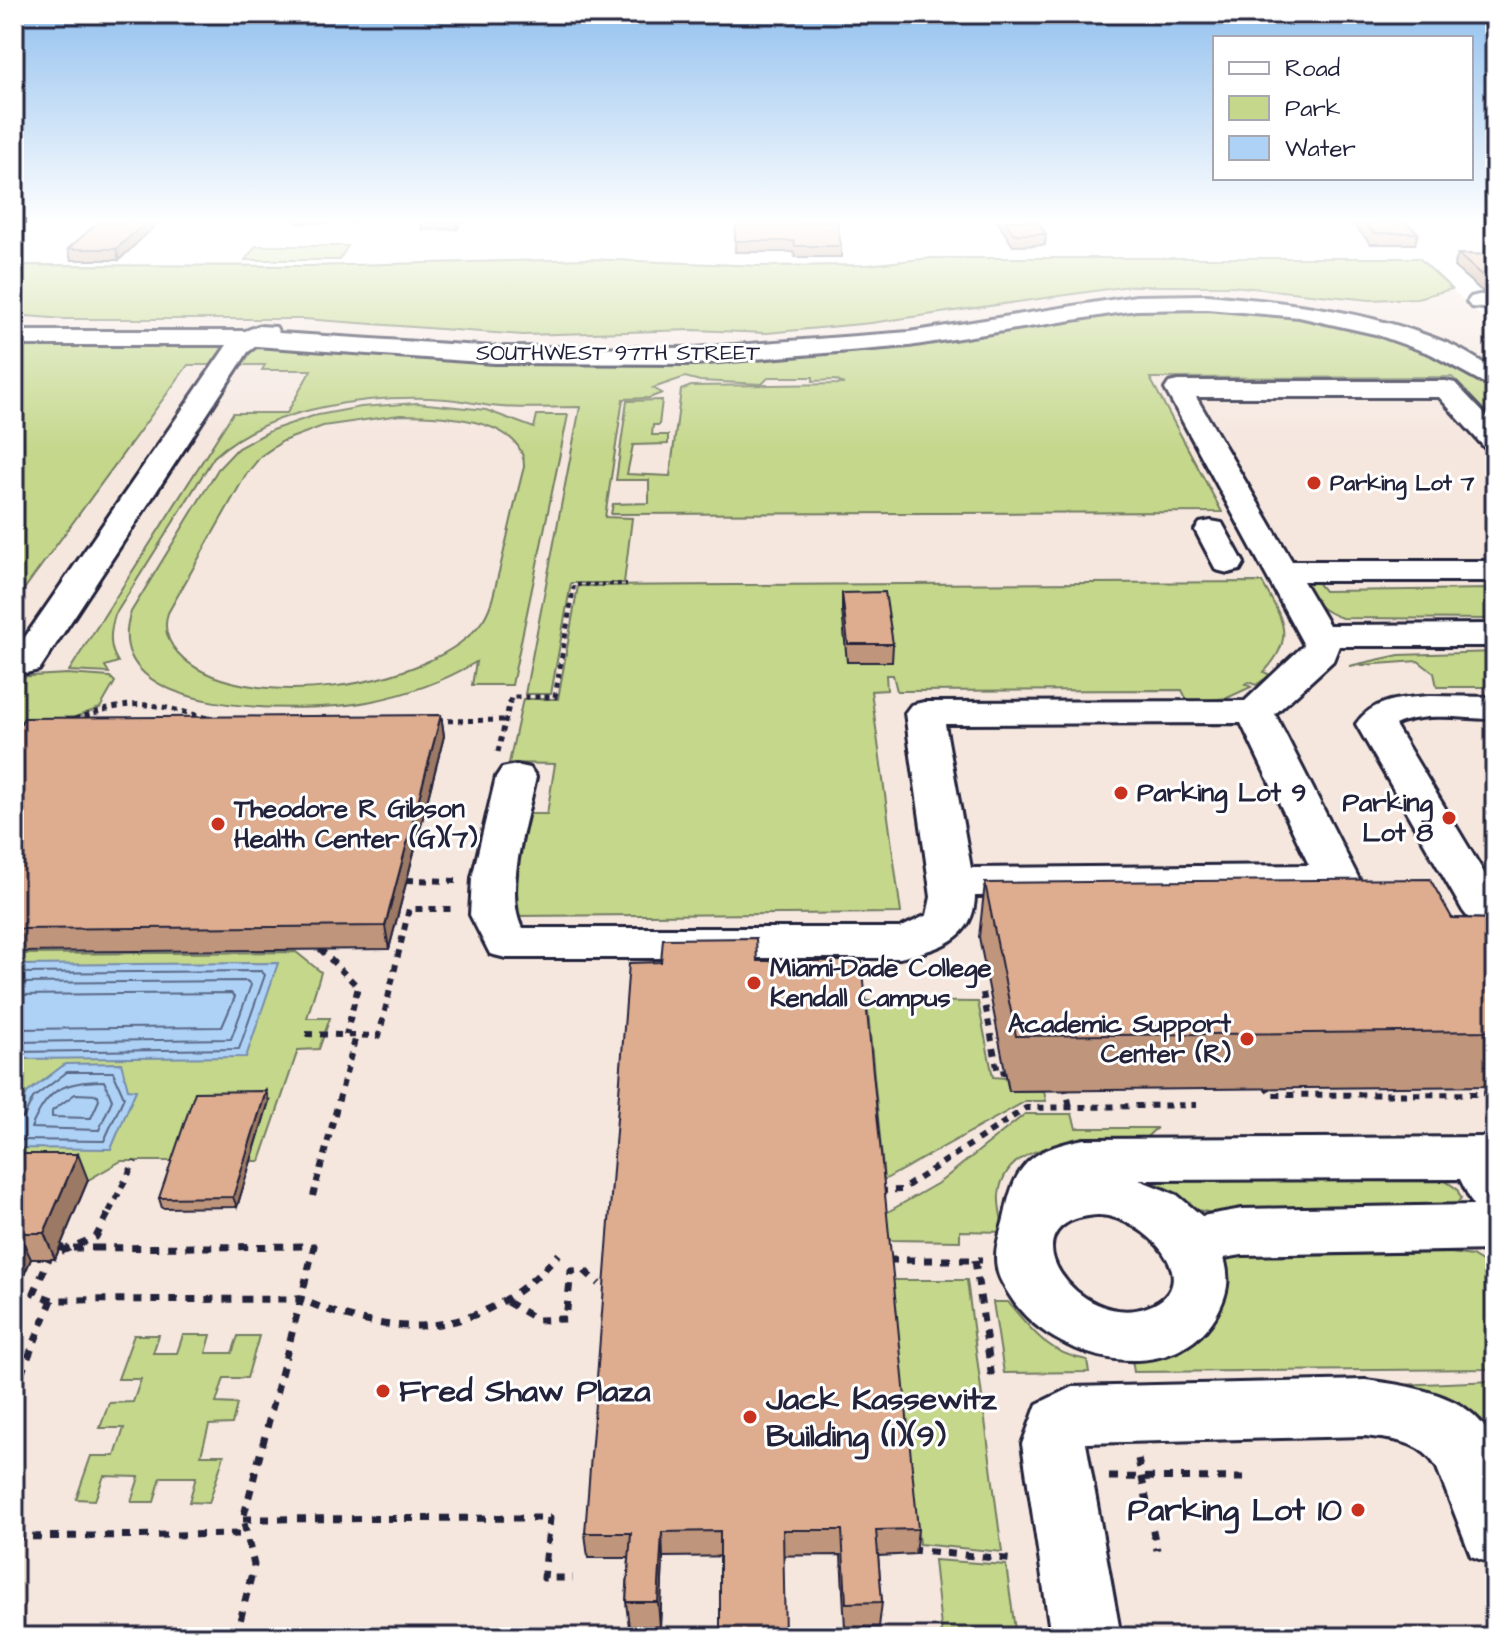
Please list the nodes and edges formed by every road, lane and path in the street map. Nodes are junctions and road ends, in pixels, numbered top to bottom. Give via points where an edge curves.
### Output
1 (1076, 298) edge
2 (1296, 298) edge
3 (1368, 317) junction
4 (14, 325) edge
5 (911, 325) junction
6 (377, 334) junction
7 (14, 338) edge
8 (249, 338) junction
9 (841, 346) junction
10 (1495, 356) edge
11 (1495, 381) edge
12 (1495, 442) edge
13 (1211, 530) dead end
14 (1228, 563) dead end
15 (1280, 571) junction
16 (1495, 571) edge
17 (627, 584) dead end
18 (1495, 635) edge
19 (1318, 636) junction
20 (26, 662) dead end
21 (1495, 708) edge
22 (1255, 712) junction
23 (212, 718) edge
24 (72, 720) edge
25 (505, 720) junction
26 (431, 722) edge
27 (516, 777) joint
28 (407, 880) dead end
29 (952, 882) junction
30 (494, 896) junction
31 (1495, 922) edge
32 (320, 949) edge
33 (983, 993) dead end
34 (306, 1034) dead end
35 (346, 1035) junction
36 (356, 1036) junction
37 (1005, 1072) dead end
38 (1262, 1081) dead end
39 (1064, 1083) dead end
40 (1495, 1094) edge
41 (1197, 1105) dead end
42 (1070, 1107) junction
43 (1087, 1107) junction
44 (1090, 1121) dead end
45 (135, 1161) dead end
46 (1489, 1171) edge
47 (880, 1191) edge
48 (313, 1196) dead end
49 (1495, 1227) edge
50 (1189, 1241) junction
51 (1010, 1242) junction
52 (42, 1248) edge
53 (559, 1254) dead end
54 (887, 1260) edge
55 (975, 1260) junction
56 (599, 1284) dead end
57 (301, 1299) junction
58 (52, 1300) junction
59 (507, 1302) junction
60 (992, 1379) dead end
61 (14, 1391) edge
62 (1136, 1449) dead end
63 (1104, 1477) dead end
64 (1142, 1478) junction
65 (1248, 1478) dead end
66 (243, 1519) junction
67 (1495, 1533) edge
68 (247, 1534) junction
69 (906, 1534) edge
70 (14, 1537) edge
71 (894, 1550) edge
72 (910, 1550) edge
73 (1157, 1550) dead end
74 (1017, 1560) dead end
75 (573, 1578) dead end
76 (236, 1637) edge
77 (1086, 1637) edge

1 - 5 street, SOUTHWEST 97TH STREET
2 - 3 street, SOUTHWEST 97TH STREET
3 - 9 street, SOUTHWEST 97TH STREET via 1261,305 1154,302
3 - 10 street via 1458,339
3 - 11 street
4 - 6 street, SOUTHWEST 97TH STREET via 258,325
5 - 6 street, SOUTHWEST 97TH STREET via 753,340 614,344
5 - 9 street via 907,333
6 - 8 street via 270,331
7 - 8 street, SOUTHWEST 97TH STREET
8 - 9 street, SOUTHWEST 97TH STREET via 556,357 708,356
8 - 20 street
12 - 15 street via 1446,389 1178,389
13 - 14 street
15 - 16 street
15 - 19 street
17 - 25 path via 574,585 555,697 511,697
18 - 19 street
19 - 22 street via 1320,653
21 - 31 street via 1406,709 1382,714 1375,724
22 - 29 street via 924,713
22 - 29 street via 1337,879
23 - 24 path via 147,702 119,704
25 - 26 path
25 - 27 path via 493,774
27 - 30 street
28 - 30 path
29 - 30 street via 953,915 944,927 900,943 506,943
30 - 36 path via 409,909 379,1036
32 - 35 path via 358,987
33 - 37 path via 998,1073
34 - 35 path
35 - 36 path
36 - 48 path
38 - 40 path via 1271,1095
39 - 42 path
41 - 43 path
42 - 43 path
42 - 47 path via 1026,1108 901,1190
43 - 44 path
45 - 58 path via 96,1237 50,1256 34,1293
46 - 51 street via 1084,1160 1055,1167 1040,1181
49 - 50 street via 1242,1232
50 - 51 street via 1154,1209 1108,1194 1062,1200
50 - 51 street via 1200,1275 1192,1306 1176,1323 1125,1336 1095,1332 1045,1302 1030,1280 1023,1246
51 - 55 path
52 - 57 path, bridge via 314,1246
53 - 59 path
54 - 55 path
55 - 60 path
56 - 59 path via 584,1270 571,1271 566,1319 538,1320
57 - 58 path
57 - 59 path via 347,1319 401,1327 462,1319
57 - 66 path
58 - 61 path
62 - 64 path
63 - 64 path
64 - 65 path
64 - 73 path
66 - 68 path
66 - 75 path via 550,1518 544,1578
67 - 77 street via 1454,1438 1414,1414 1365,1408 1072,1415 1059,1424 1054,1444
68 - 70 path
68 - 76 path via 254,1565
69 - 71 path via 907,1550
72 - 74 path

